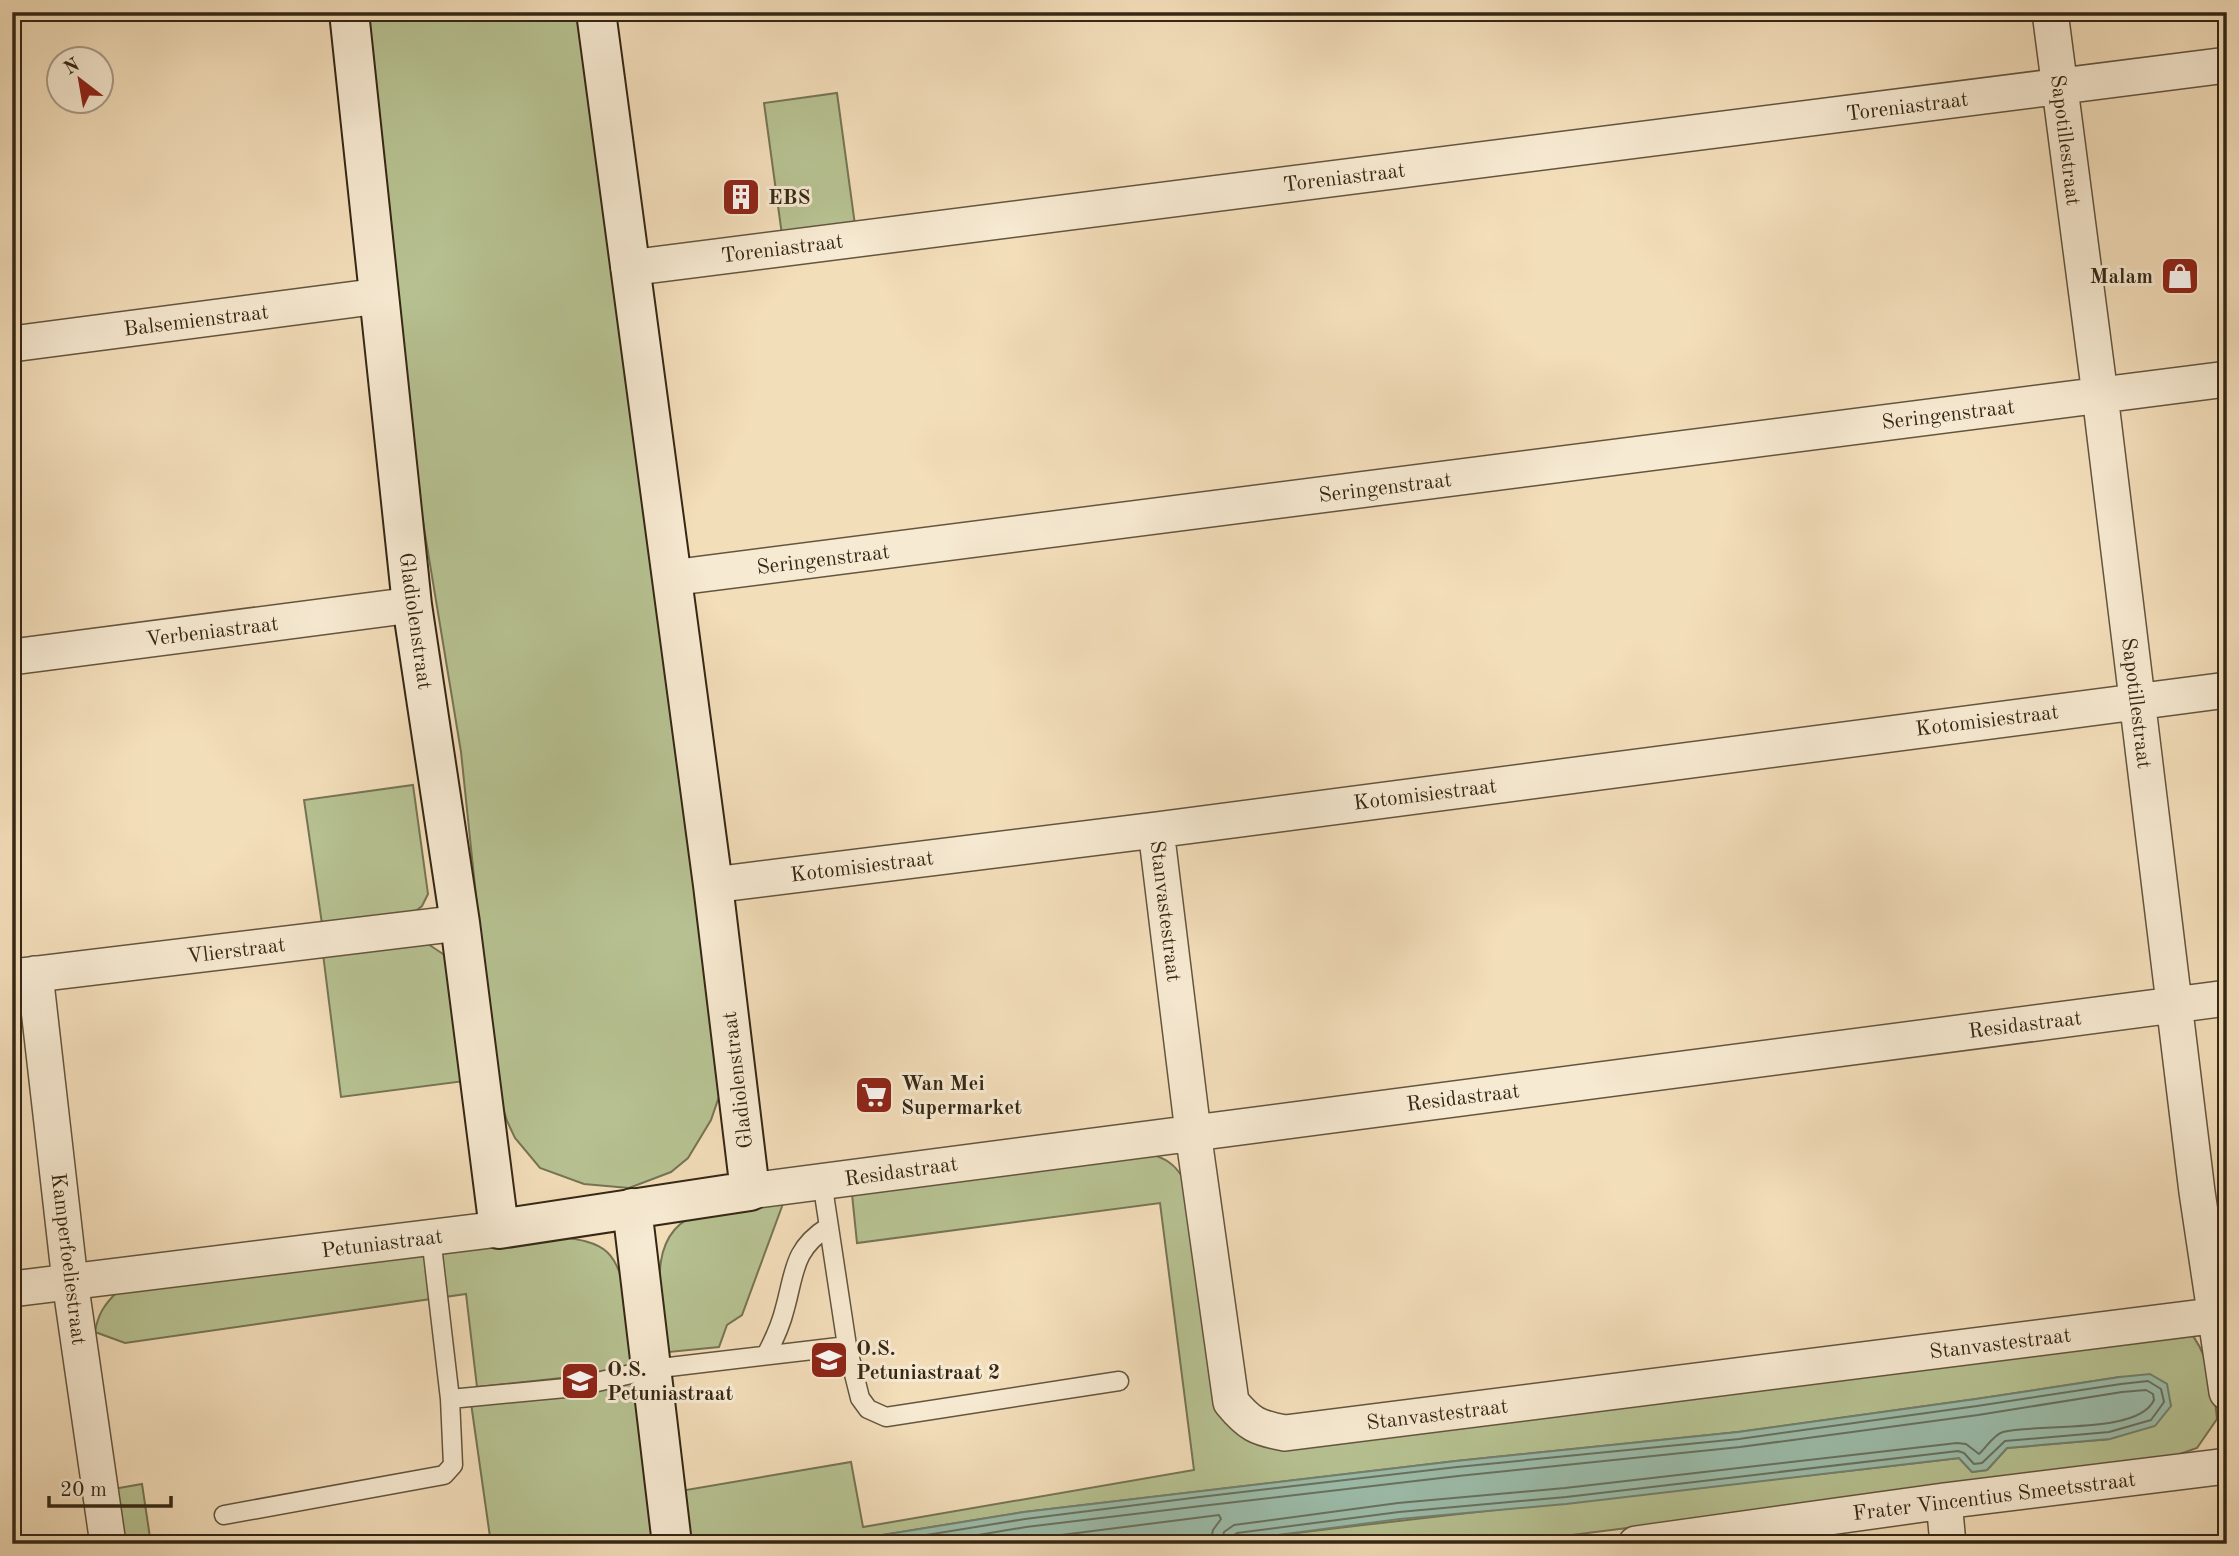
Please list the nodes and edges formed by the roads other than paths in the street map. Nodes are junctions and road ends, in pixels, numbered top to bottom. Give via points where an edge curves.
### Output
1 (349, 12) edge
2 (596, 12) edge
3 (2050, 12) edge
4 (2227, 65) edge
5 (2059, 86) junction
6 (629, 268) junction
7 (379, 296) junction
8 (12, 344) edge
9 (2227, 379) edge
10 (2100, 395) junction
11 (671, 578) junction
12 (412, 605) junction
13 (12, 657) edge
14 (2227, 690) edge
15 (2136, 701) junction
16 (1156, 830) junction
17 (713, 885) junction
18 (460, 923) junction
19 (24, 975) edge
20 (2227, 998) edge
21 (2175, 1005) junction
22 (1193, 1132) junction
23 (822, 1181) junction
24 (750, 1191) junction
25 (632, 1208) junction
26 (828, 1227) junction
27 (499, 1228) junction
28 (431, 1237) junction
29 (70, 1281) junction
30 (12, 1289) edge
31 (2221, 1315) edge
32 (847, 1346) junction
33 (766, 1355) junction
34 (652, 1369) junction
35 (1119, 1381) dead end
36 (2227, 1392) edge
37 (450, 1399) junction
38 (2227, 1466) edge
39 (1944, 1502) junction
40 (224, 1515) dead end
41 (108, 1544) edge
42 (673, 1544) edge
43 (1636, 1544) edge
44 (1948, 1544) edge

1 - 7 street, Gladiolenstraat
2 - 6 street, Gladiolenstraat
3 - 5 street, Sapotillestraat
4 - 5 street, Toreniastraat
5 - 6 street, Toreniastraat
5 - 10 street, Sapotillestraat
6 - 11 street, Gladiolenstraat
7 - 8 street, Balsemienstraat
7 - 12 street, Gladiolenstraat
9 - 10 street, Seringenstraat
10 - 11 street, Seringenstraat
10 - 15 street, Sapotillestraat
11 - 17 street, Gladiolenstraat
12 - 13 street, Verbeniastraat
12 - 18 street, Gladiolenstraat
14 - 15 street, Kotomisiestraat
15 - 16 street, Kotomisiestraat
15 - 21 street, Sapotillestraat
16 - 17 street, Kotomisiestraat
16 - 22 street, Stanvastestraat
17 - 24 street, Gladiolenstraat
18 - 19 street, Vlierstraat
18 - 27 street, Gladiolenstraat
19 - 29 street, Kamperfoeliestraat
20 - 21 street, Residastraat
21 - 22 street, Residastraat
21 - 31 street, Sapotillestraat via 2197,1192
22 - 23 street, Residastraat
22 - 31 street, Stanvastestraat via 1231,1402 1259,1429 1285,1433
23 - 24 street, Residastraat
23 - 26 lane
24 - 25 street, Petuniastraat
25 - 27 street, Petuniastraat
25 - 34 street
26 - 32 lane
26 - 33 lane via 804,1246 792,1272 778,1332
27 - 28 street, Petuniastraat
28 - 29 street, Petuniastraat
28 - 37 lane
29 - 30 street, Petuniastraat
29 - 41 street, Kamperfoeliestraat
31 - 36 street, Sapotillestraat
32 - 33 lane
32 - 35 lane via 860,1398 868,1409 886,1417
33 - 34 lane
34 - 37 lane via 576,1387
34 - 42 street
37 - 40 lane via 453,1465 444,1475
38 - 39 street, Frater Vincentius Smeetsstraat
39 - 43 street, Frater Vincentius Smeetsstraat
39 - 44 street

